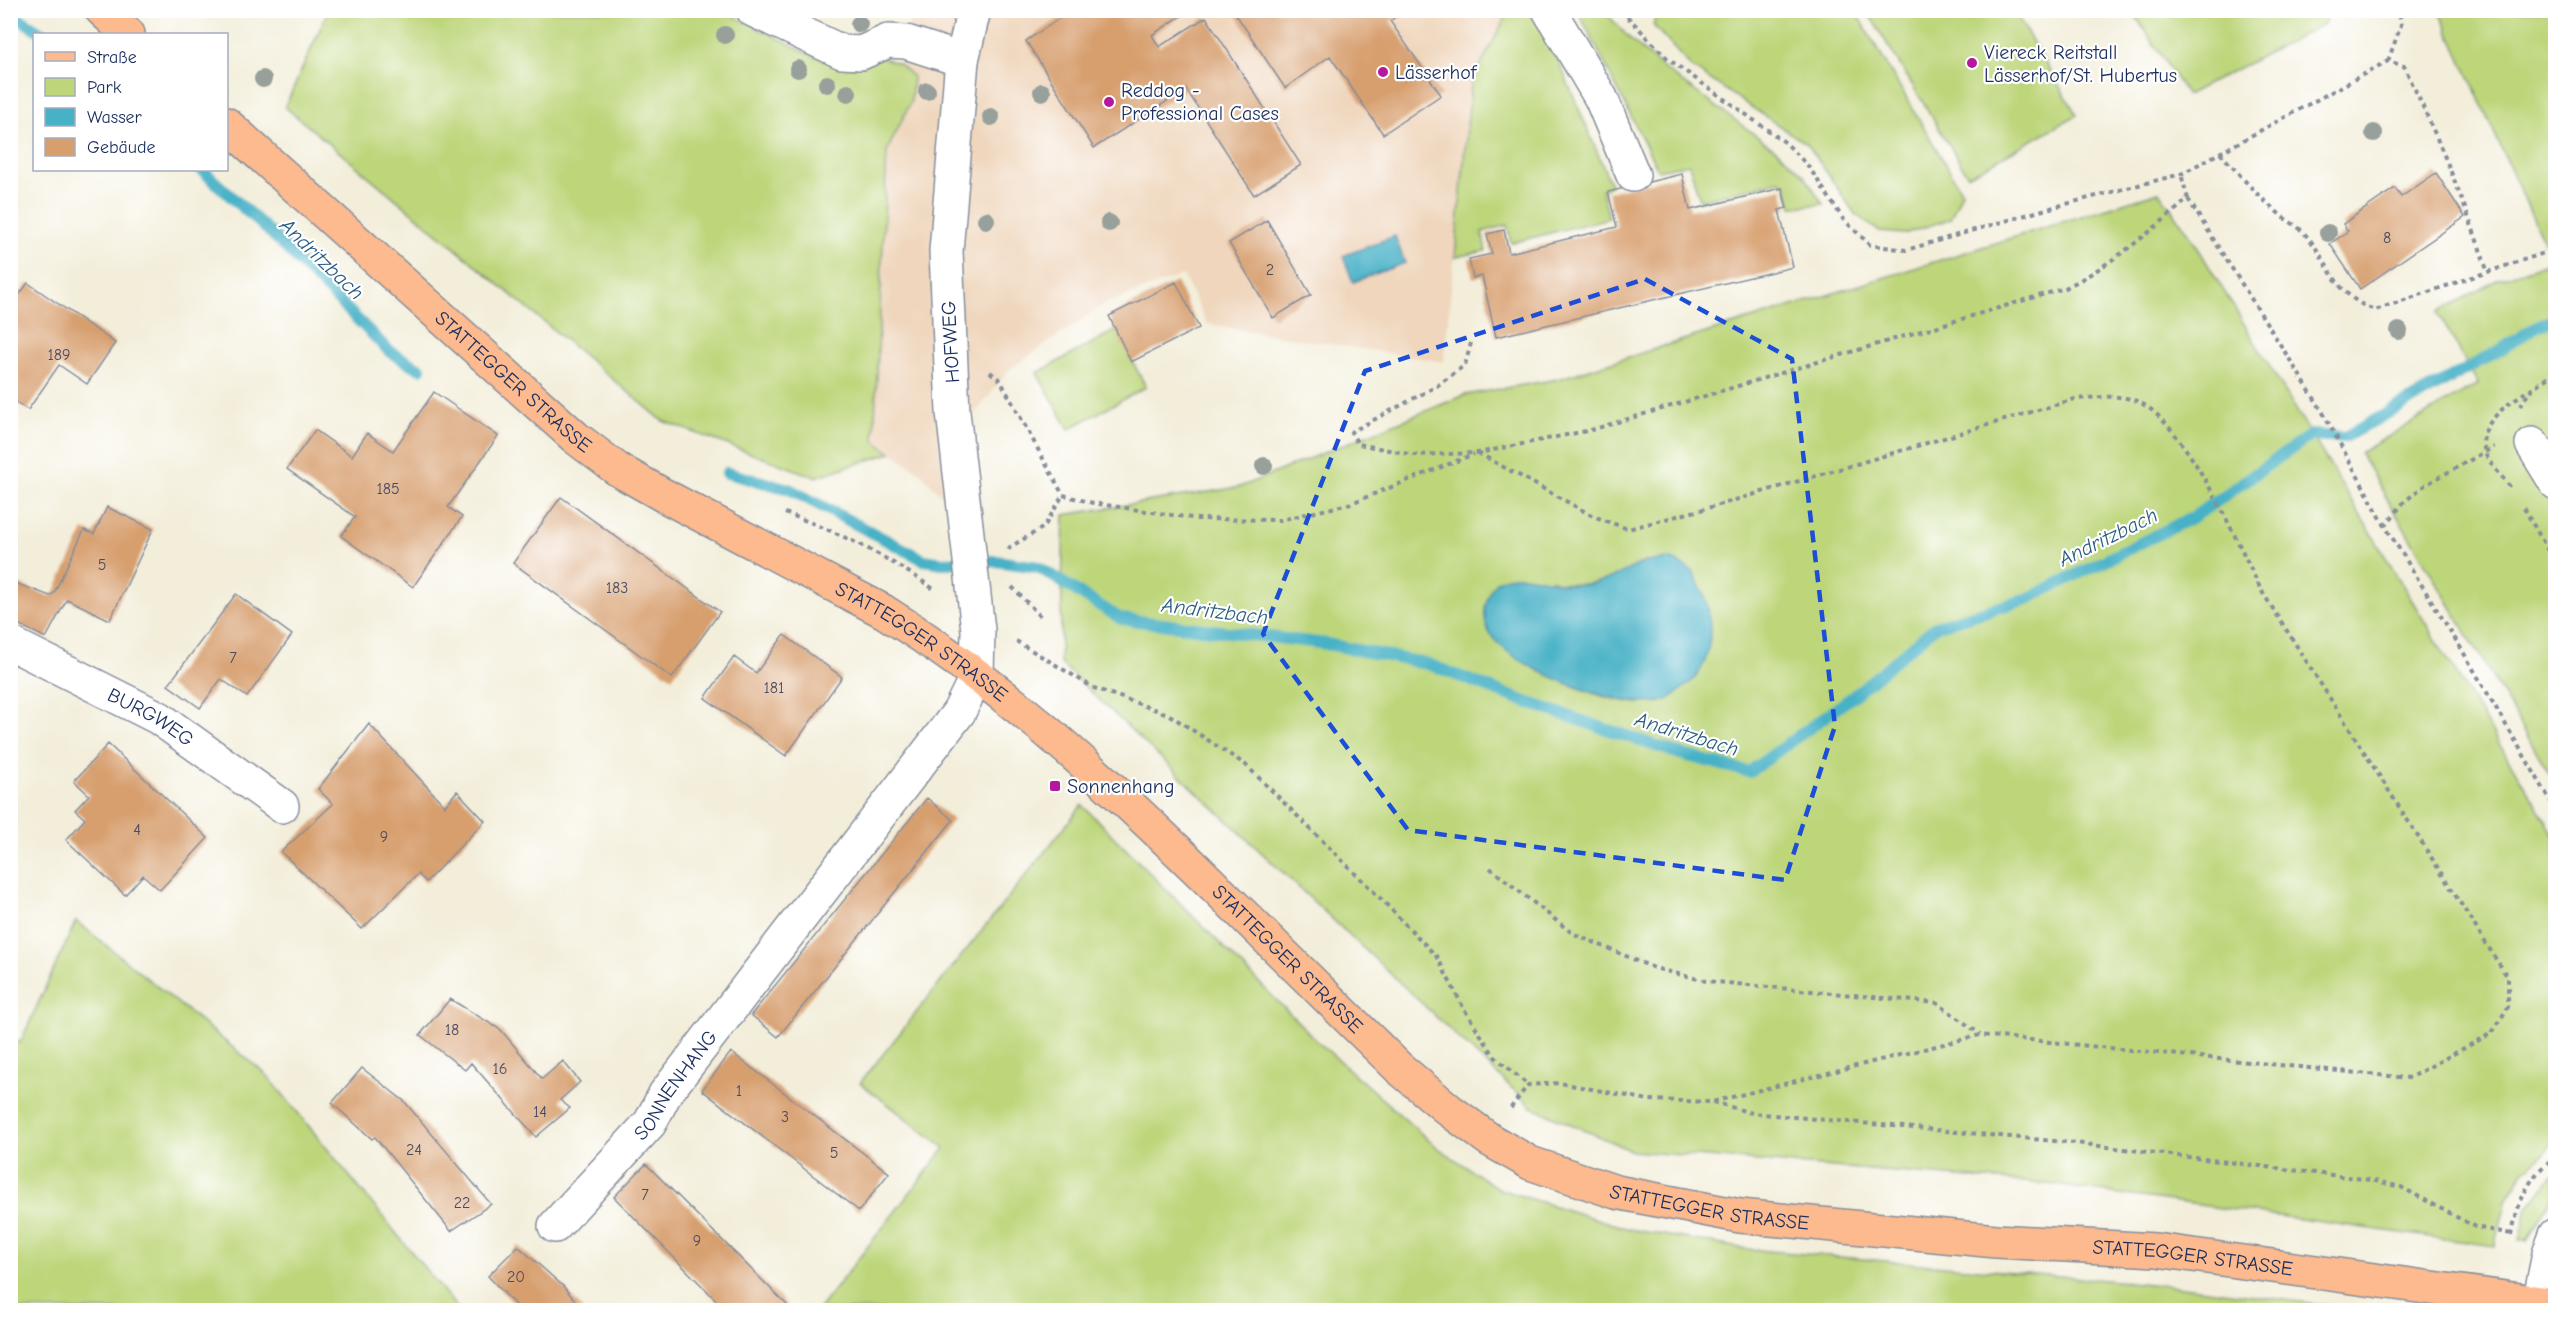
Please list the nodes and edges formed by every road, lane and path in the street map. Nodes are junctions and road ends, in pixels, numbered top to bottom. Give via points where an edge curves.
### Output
1 (102, 10) edge
2 (753, 10) edge
3 (974, 10) edge
4 (1549, 10) edge
5 (1621, 10) edge
6 (2399, 10) edge
7 (127, 33) edge
8 (962, 60) junction
9 (2388, 61) junction
10 (228, 126) edge
11 (2220, 153) junction
12 (2181, 174) junction
13 (1633, 175) dead end
14 (2188, 199) junction
15 (2556, 249) edge
16 (2487, 270) junction
17 (1471, 344) dead end
18 (987, 370) dead end
19 (2518, 442) joint
20 (1478, 453) junction
21 (2556, 483) edge
22 (1063, 495) junction
23 (781, 511) dead end
24 (2385, 526) junction
25 (1008, 555) dead end
26 (1012, 586) dead end
27 (1043, 619) dead end
28 (978, 630) junction
29 (10, 643) edge
30 (977, 675) junction
31 (282, 806) dead end
32 (2556, 810) edge
33 (1490, 868) dead end
34 (1980, 1035) junction
35 (1528, 1085) junction
36 (1712, 1102) junction
37 (1490, 1140) junction
38 (2556, 1157) edge
39 (2531, 1181) dead end
40 (555, 1226) dead end
41 (2512, 1234) dead end
42 (2553, 1246) edge
43 (2548, 1304) edge

1 - 7 main road
2 - 8 street via 842,52 861,53 888,41 906,42
3 - 8 street, HOFWEG
4 - 13 street via 1601,98
5 - 12 path via 1668,59 1786,143 1809,167 1843,219 1870,245 1906,250
6 - 9 path via 2401,26
8 - 28 street, HOFWEG via 946,251 953,412
9 - 11 path
9 - 16 path via 2404,66 2436,134
10 - 30 main road, STATTEGGER STRASSE via 576,438 617,469 883,611
11 - 12 path
11 - 16 path via 2254,191 2301,230 2340,286 2358,304 2374,309
12 - 14 path
14 - 20 path via 2139,242 2065,288 1591,430
14 - 24 path via 2314,399
15 - 16 path
17 - 20 path via 1465,365 1437,386 1351,432 1358,444 1414,455
18 - 22 path via 1000,380
19 - 21 street
19 - 24 path via 2426,485 2404,502
20 - 22 path via 1349,504 1281,520 1198,519
20 - 34 path via 1593,516 1628,529 2075,399 2113,397 2139,402 2180,438 2261,590 2508,978 2508,1007 2492,1033 2409,1078
22 - 25 path via 1044,527 1010,547
23 - 28 path via 852,539 910,572 956,606
24 - 32 path
26 - 27 path
28 - 30 street, HOFWEG
28 - 35 path via 1007,636 1094,688 1168,714 1246,765 1437,957 1495,1057
29 - 31 street, BURGWEG via 159,718
30 - 37 main road, STATTEGGER STRASSE via 1084,761 1400,1068
30 - 40 street, SONNENHANG via 959,712 672,1085 650,1123
33 - 34 path via 1572,933 1654,968 1706,981 1936,1003
34 - 36 path
35 - 36 path via 1560,1083 1649,1100
35 - 37 path
36 - 41 path via 1752,1113 2076,1143 2371,1180 2401,1186 2475,1227
37 - 43 main road, STATTEGGER STRASSE via 1530,1163 1616,1192 1740,1216 1996,1241 2156,1250
38 - 39 path
42 - 43 street

